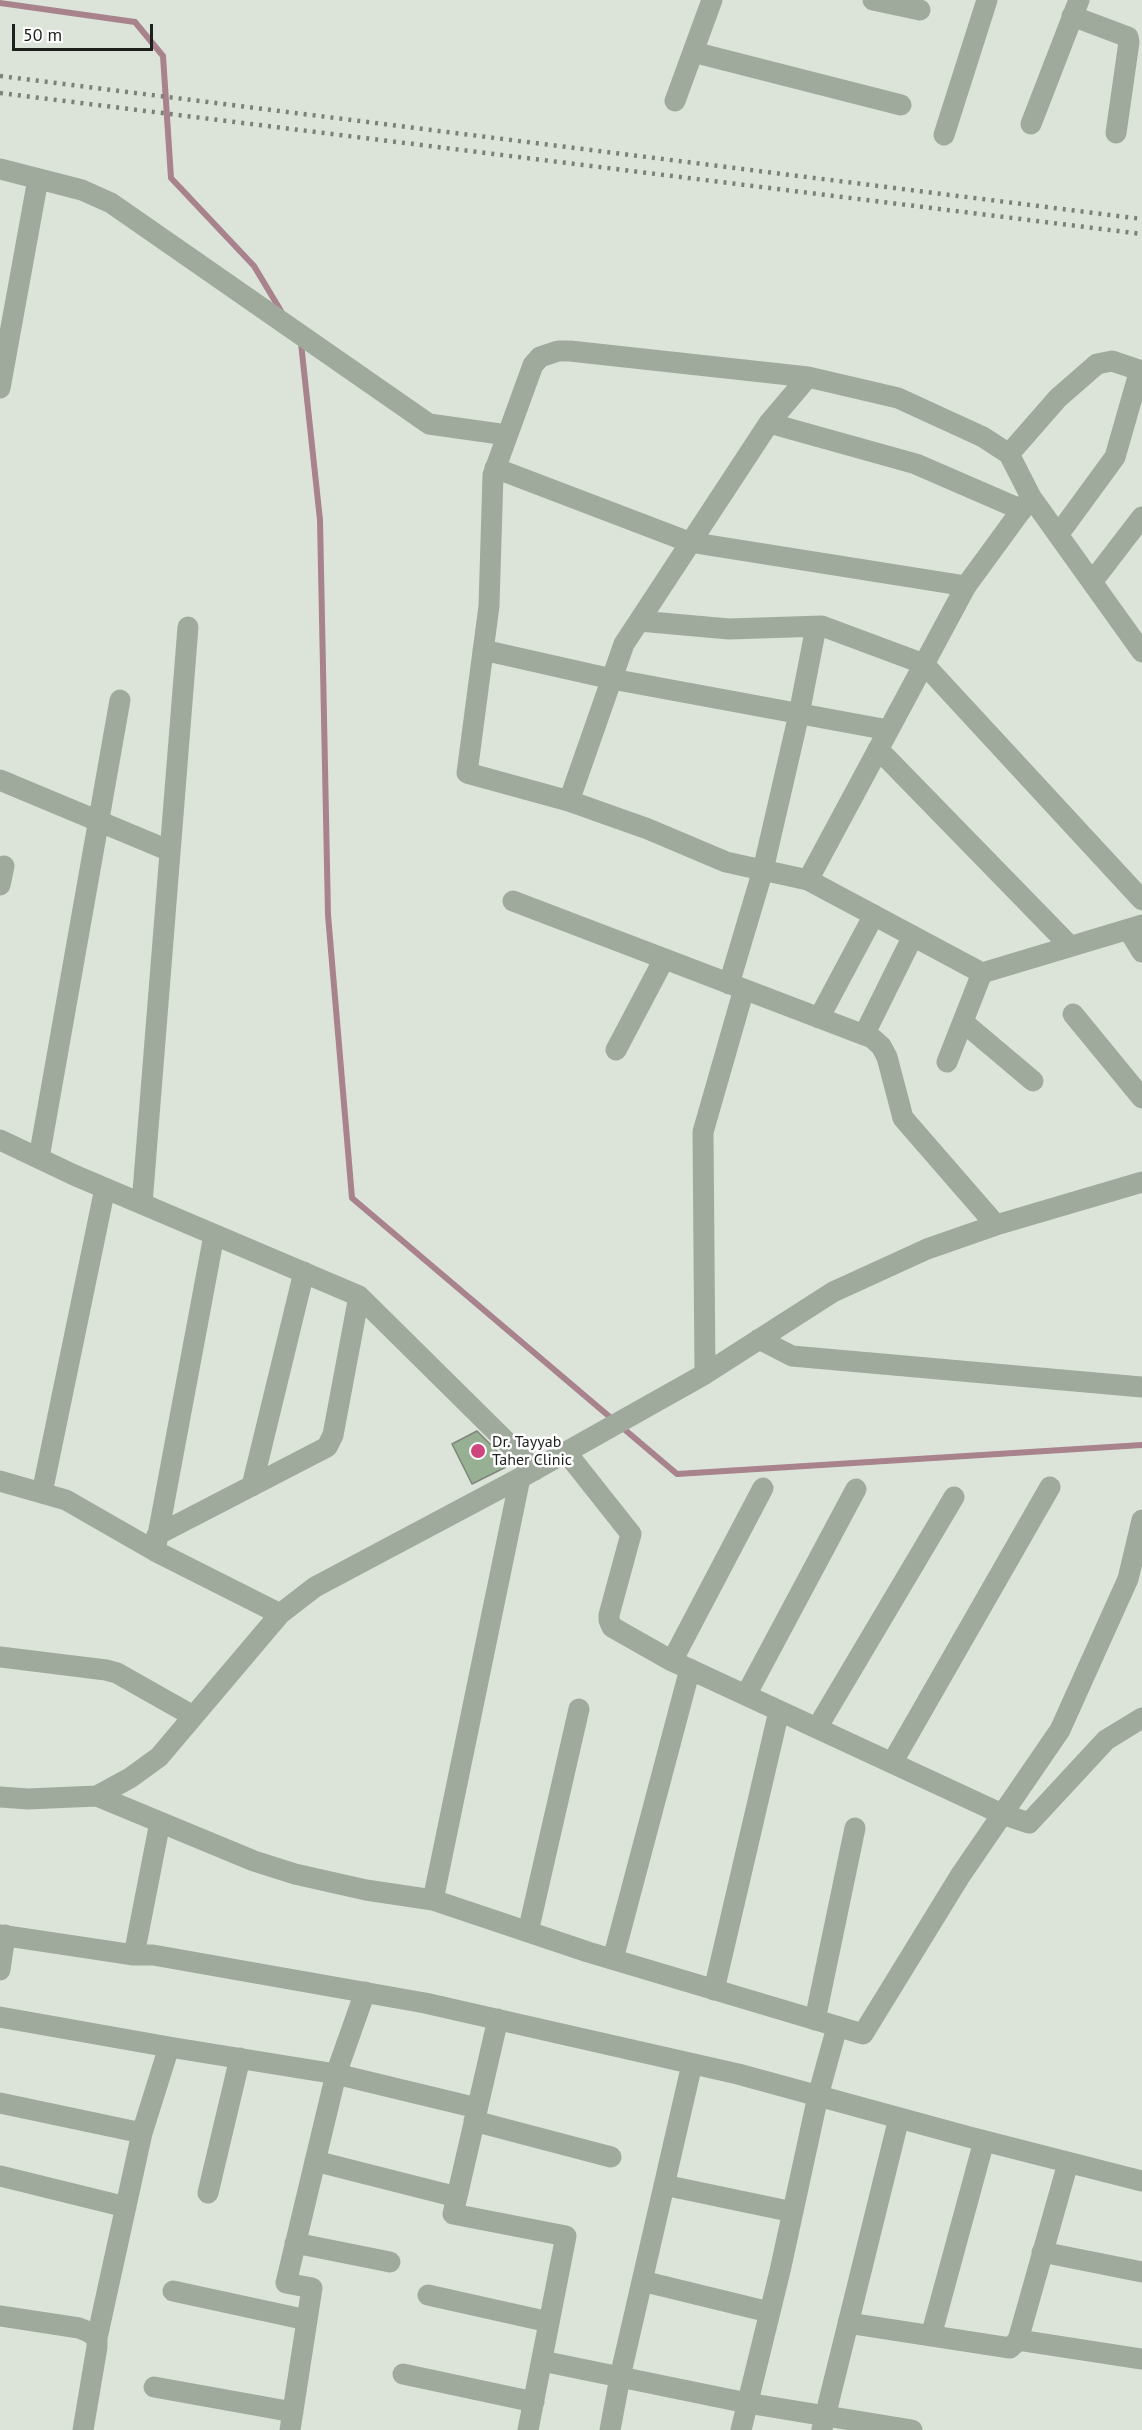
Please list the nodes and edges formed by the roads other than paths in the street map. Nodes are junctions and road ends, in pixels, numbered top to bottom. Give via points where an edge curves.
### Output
1 (712, 0) edge
2 (873, 0) edge
3 (987, 0) edge
4 (1076, 8) edge
5 (920, 10) dead end
6 (693, 52) junction
7 (675, 101) dead end
8 (901, 105) dead end
9 (1030, 124) dead end
10 (1116, 133) dead end
11 (944, 135) dead end
12 (0, 169) edge
13 (38, 178) junction
14 (1141, 371) edge
15 (808, 377) junction
16 (0, 388) edge
17 (769, 423) junction
18 (507, 435) junction
19 (1009, 454) junction
20 (495, 468) junction
21 (1026, 503) junction
22 (1142, 517) edge
23 (1058, 535) junction
24 (689, 542) junction
25 (1092, 582) junction
26 (966, 586) junction
27 (639, 621) junction
28 (188, 627) dead end
29 (816, 627) junction
30 (483, 650) junction
31 (1142, 652) edge
32 (924, 664) junction
33 (612, 679) junction
34 (120, 700) dead end
35 (799, 714) junction
36 (888, 730) junction
37 (878, 749) junction
38 (0, 780) edge
39 (569, 801) junction
40 (98, 821) junction
41 (170, 851) junction
42 (763, 870) junction
43 (808, 880) junction
44 (1142, 900) edge
45 (513, 901) dead end
46 (874, 915) junction
47 (1135, 927) edge
48 (913, 936) junction
49 (1070, 946) junction
50 (1142, 952) edge
51 (664, 959) junction
52 (982, 973) junction
53 (737, 987) junction
54 (1073, 1014) dead end
55 (819, 1018) junction
56 (963, 1022) junction
57 (864, 1035) junction
58 (616, 1050) dead end
59 (947, 1062) dead end
60 (1033, 1081) dead end
61 (1142, 1098) edge
62 (0, 1140) edge
63 (39, 1158) junction
64 (1142, 1182) edge
65 (105, 1188) junction
66 (142, 1204) junction
67 (996, 1225) junction
68 (214, 1234) junction
69 (304, 1272) junction
70 (359, 1296) junction
71 (759, 1339) junction
72 (705, 1374) junction
73 (1142, 1388) edge
74 (566, 1452) junction
75 (528, 1474) junction
76 (0, 1481) edge
77 (252, 1486) junction
78 (1050, 1487) dead end
79 (763, 1488) dead end
80 (856, 1489) dead end
81 (42, 1493) junction
82 (954, 1497) dead end
83 (1142, 1520) edge
84 (156, 1543) junction
85 (280, 1614) junction
86 (0, 1657) edge
87 (681, 1665) junction
88 (746, 1695) junction
89 (579, 1709) dead end
90 (779, 1711) junction
91 (193, 1716) junction
92 (1142, 1718) edge
93 (817, 1728) junction
94 (892, 1763) junction
95 (97, 1796) junction
96 (0, 1797) edge
97 (1002, 1814) junction
98 (160, 1822) junction
99 (855, 1828) dead end
100 (433, 1900) junction
101 (528, 1932) junction
102 (2, 1935) edge
103 (134, 1955) junction
104 (613, 1959) junction
105 (0, 1971) edge
106 (714, 1990) junction
107 (364, 1992) junction
108 (0, 2017) edge
109 (498, 2019) junction
110 (815, 2020) junction
111 (837, 2027) junction
112 (169, 2047) junction
113 (240, 2058) junction
114 (692, 2064) junction
115 (336, 2074) junction
116 (818, 2096) junction
117 (0, 2103) edge
118 (476, 2115) junction
119 (899, 2118) junction
120 (142, 2133) junction
121 (984, 2141) junction
122 (611, 2157) dead end
123 (315, 2161) junction
124 (1068, 2163) junction
125 (0, 2176) edge
126 (1142, 2181) edge
127 (664, 2185) junction
128 (208, 2193) dead end
129 (457, 2197) junction
130 (126, 2207) junction
131 (793, 2212) junction
132 (295, 2243) junction
133 (1042, 2252) junction
134 (390, 2262) dead end
135 (1142, 2272) edge
136 (642, 2281) junction
137 (173, 2291) dead end
138 (428, 2295) dead end
139 (770, 2312) junction
140 (0, 2316) edge
141 (307, 2320) junction
142 (549, 2322) junction
143 (848, 2323) junction
144 (931, 2336) junction
145 (97, 2338) junction
146 (1018, 2340) junction
147 (1142, 2359) edge
148 (542, 2361) junction
149 (403, 2374) dead end
150 (620, 2377) junction
151 (154, 2387) dead end
152 (534, 2402) junction
153 (747, 2403) junction
154 (292, 2421) edge
155 (824, 2423) edge
156 (83, 2430) edge
157 (528, 2430) edge
158 (610, 2430) edge
159 (741, 2430) edge
160 (912, 2430) edge

1 - 6 street
2 - 5 street
3 - 11 street
4 - 9 street
4 - 10 street via 1128,37
6 - 7 street
6 - 8 street
12 - 13 street
13 - 16 street
13 - 18 street via 111,202 429,424
14 - 19 street via 1112,361 1097,364 1059,398
14 - 23 street via 1115,457
15 - 17 street
15 - 18 street via 558,351 540,357 533,365
15 - 19 street via 898,398 983,437
17 - 21 street via 916,464
17 - 24 street
18 - 20 street
19 - 21 street
20 - 24 street
20 - 30 street via 489,606
21 - 23 street
21 - 26 street
22 - 25 street
23 - 25 street
24 - 26 street
24 - 27 street
25 - 31 street
26 - 32 street
27 - 29 street via 729,629
27 - 33 street via 624,644
28 - 41 street
29 - 32 street
29 - 35 street
30 - 33 street
30 - 39 street via 467,773
32 - 36 street
32 - 44 street
33 - 35 street
33 - 39 street
34 - 40 street
35 - 36 street
35 - 42 street
36 - 37 street
37 - 43 street
37 - 49 street
38 - 40 street
39 - 42 street via 726,862
40 - 41 street
40 - 63 street
41 - 66 street
42 - 43 street
42 - 53 street
43 - 46 street
45 - 51 street
46 - 48 street
46 - 55 street
47 - 49 street
47 - 50 street
48 - 52 street
48 - 57 street
49 - 52 street
51 - 53 street
51 - 58 street
52 - 56 street
53 - 55 street
53 - 72 street via 703,1132
54 - 61 street
55 - 57 street
56 - 59 street
56 - 60 street
57 - 67 street via 881,1046 887,1057 903,1118
62 - 63 street
63 - 65 street
64 - 67 street
65 - 66 street
65 - 81 street
66 - 68 street
67 - 71 street via 879,1269 833,1292
68 - 69 street
68 - 84 street
69 - 70 street
69 - 77 street
70 - 75 street
70 - 77 street via 331,1441 327,1447
71 - 72 street
71 - 73 street via 792,1356
72 - 74 street
74 - 75 street
74 - 87 street via 631,1534 609,1615 610,1624
75 - 85 street via 315,1587
75 - 100 street
76 - 81 street
77 - 84 street
78 - 94 street
79 - 87 street
80 - 88 street
81 - 84 street via 66,1500
82 - 93 street
83 - 97 street via 1128,1579 1060,1730
84 - 85 street
85 - 91 street
86 - 91 street via 117,1673
87 - 88 street
87 - 104 street
88 - 90 street
89 - 101 street
90 - 93 street
90 - 106 street
91 - 95 street via 159,1757
92 - 97 street via 1106,1740 1032,1822
93 - 94 street
94 - 97 street
95 - 96 street
95 - 98 street
97 - 111 street via 862,2034
98 - 100 street via 295,1874
98 - 103 street
99 - 110 street
100 - 101 street
101 - 104 street
102 - 103 street
102 - 105 street
103 - 107 street via 153,1955
104 - 106 street
106 - 110 street
107 - 109 street
107 - 115 street
108 - 112 street
109 - 114 street
109 - 118 street
110 - 111 street
111 - 116 street
112 - 113 street
112 - 120 street
113 - 115 street
113 - 128 street
114 - 116 street
114 - 127 street
115 - 118 street
115 - 123 street
116 - 119 street
116 - 131 street
117 - 120 street
118 - 122 street
118 - 129 street
119 - 121 street
119 - 143 street
120 - 130 street
121 - 124 street
121 - 144 street
123 - 129 street
123 - 132 street
124 - 126 street
124 - 133 street
125 - 130 street
127 - 131 street
127 - 136 street
129 - 142 street via 453,2214 566,2236
130 - 145 street
131 - 139 street
132 - 134 street
132 - 141 street via 286,2283 312,2288
133 - 135 street
133 - 146 street
136 - 139 street
136 - 150 street
137 - 141 street
138 - 142 street
139 - 153 street
140 - 145 street via 79,2328
141 - 154 street
142 - 148 street
143 - 144 street
143 - 155 street
144 - 146 street via 1004,2349
145 - 156 street
146 - 147 street
148 - 150 street
148 - 152 street
149 - 152 street
150 - 153 street
150 - 158 street
151 - 154 street
152 - 157 street
153 - 155 street
153 - 159 street
155 - 160 street

